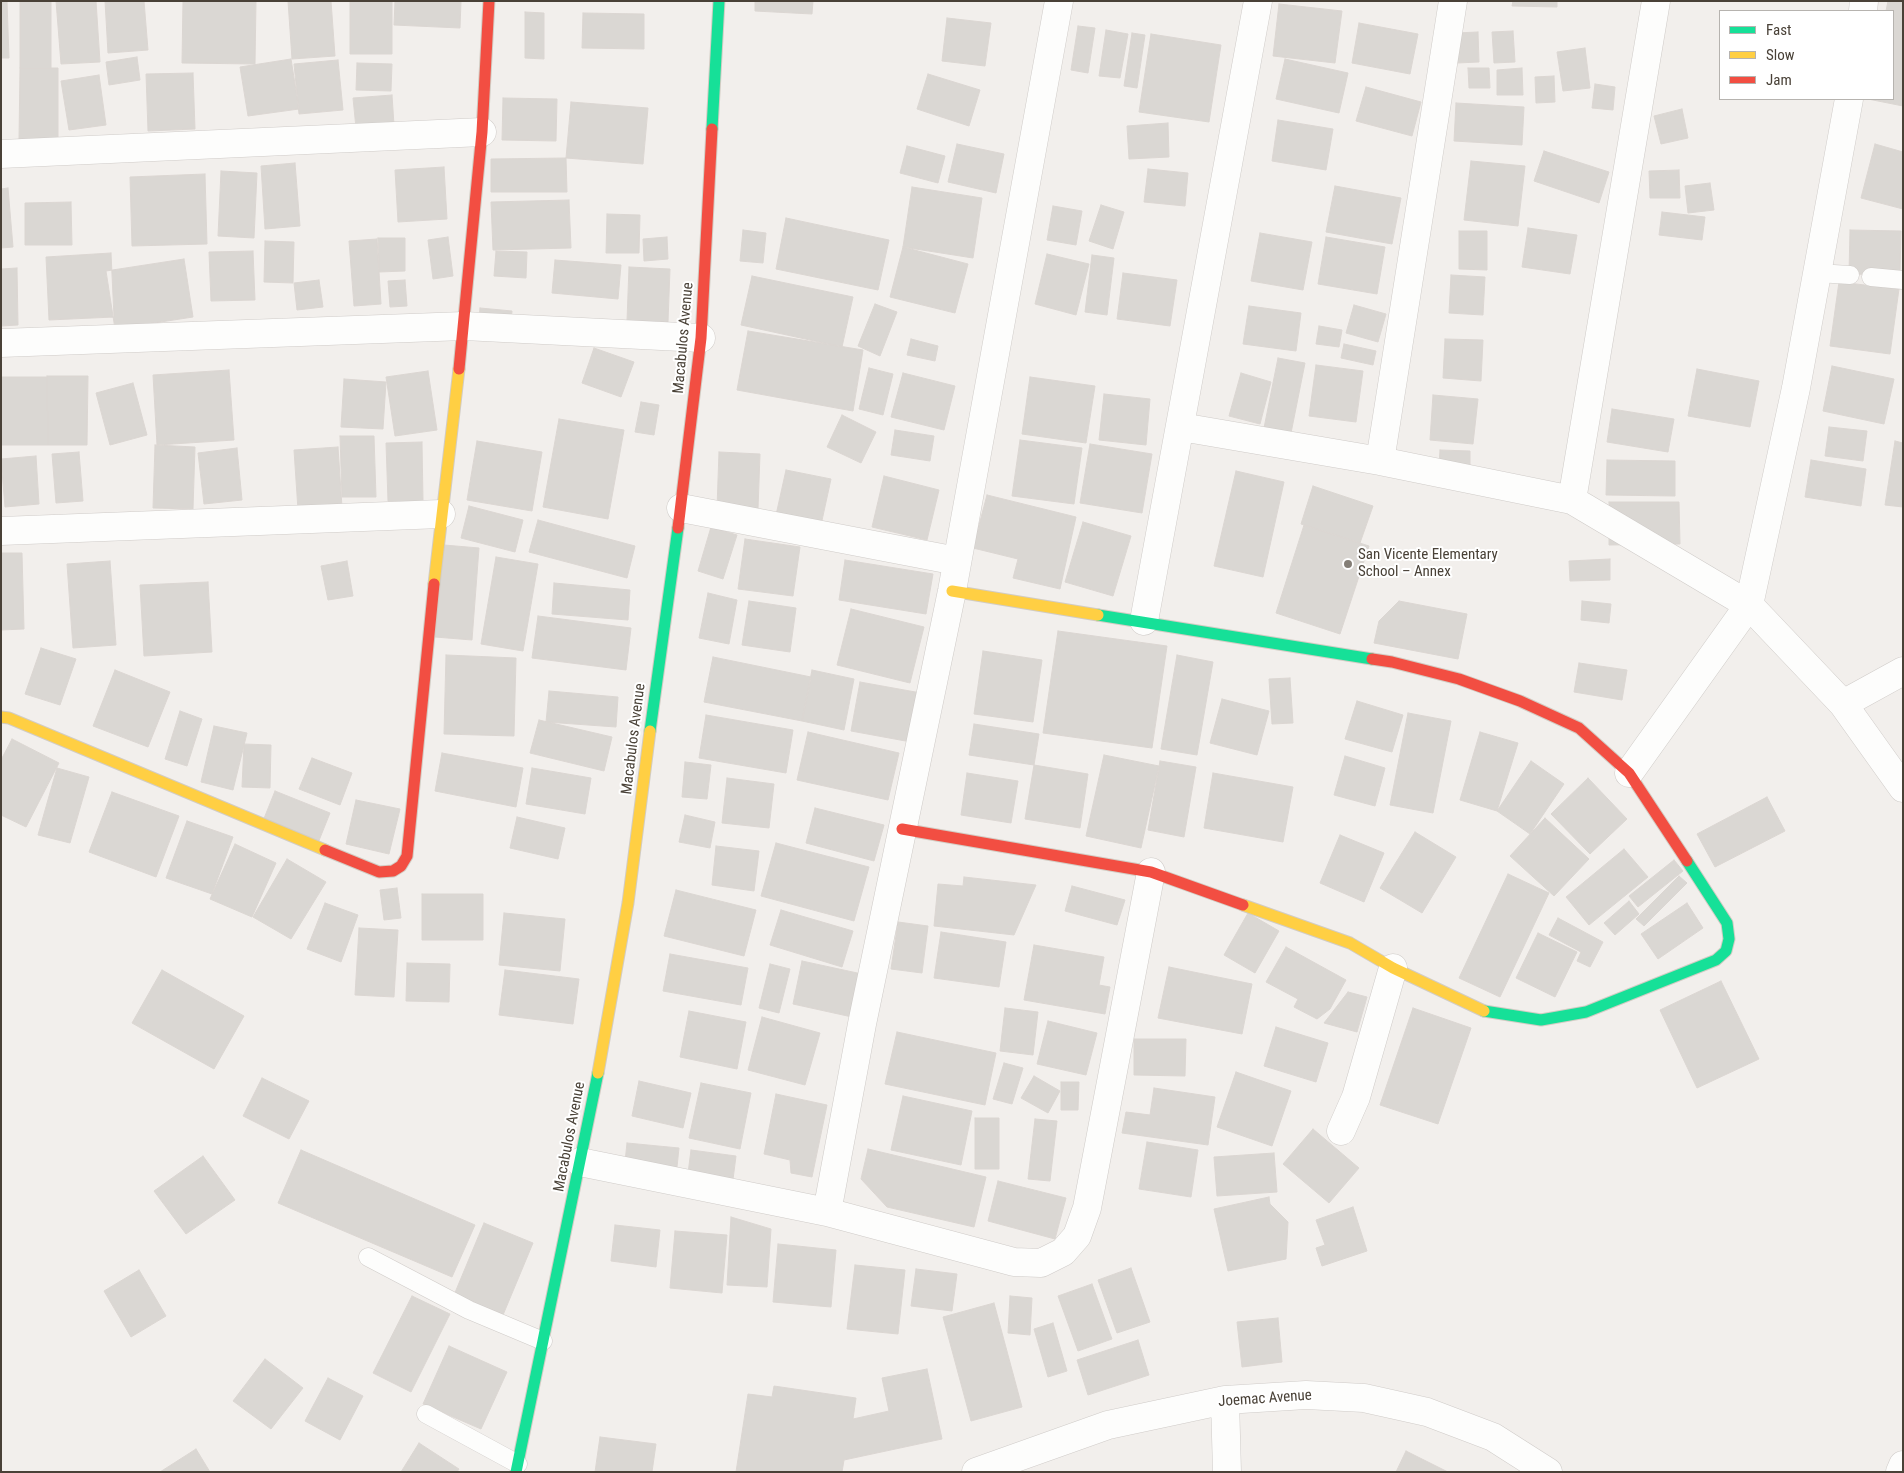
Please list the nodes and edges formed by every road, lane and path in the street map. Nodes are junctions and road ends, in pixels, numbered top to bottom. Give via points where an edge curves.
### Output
1 (489, 1) edge
2 (719, 1) edge
3 (1059, 1) edge
4 (1258, 1) edge
5 (1454, 1) edge
6 (1656, 1) edge
7 (1848, 100) edge
8 (482, 132) junction
9 (1, 154) edge
10 (1817, 273) junction
11 (1850, 275) dead end
12 (1871, 277) dead end
13 (1903, 280) edge
14 (464, 326) junction
15 (701, 338) junction
16 (1, 343) edge
17 (1181, 427) junction
18 (1380, 461) junction
19 (1572, 500) junction
20 (681, 508) junction
21 (441, 514) junction
22 (1, 531) edge
23 (957, 561) junction
24 (952, 591) junction
25 (1749, 605) junction
26 (1144, 621) junction
27 (1903, 670) edge
28 (1843, 704) junction
29 (1, 717) edge
30 (1629, 773) junction
31 (1903, 788) edge
32 (902, 829) junction
33 (1151, 872) junction
34 (1393, 968) junction
35 (1341, 1131) dead end
36 (580, 1162) junction
37 (827, 1212) junction
38 (368, 1257) dead end
39 (544, 1341) junction
40 (1225, 1400) junction
41 (426, 1414) dead end
42 (1903, 1465) edge
43 (517, 1468) edge
44 (976, 1472) edge
45 (1227, 1472) edge
46 (1548, 1472) edge
47 (1900, 1472) edge

1 - 8 street
2 - 15 street, Macabulos Avenue
3 - 23 street
4 - 17 street
5 - 18 street
6 - 19 street
7 - 10 street
8 - 9 street
8 - 14 street
10 - 11 lane
10 - 25 street via 1796,388
12 - 13 lane
14 - 15 street
14 - 16 street
14 - 21 street
15 - 20 street, Macabulos Avenue
17 - 18 street
17 - 26 street
18 - 19 street
19 - 25 street
20 - 23 street
20 - 36 street, Macabulos Avenue via 628,903
21 - 22 street
21 - 29 street via 409,844 401,866 393,870 380,872
23 - 24 street
24 - 26 street
24 - 32 street
25 - 28 street
25 - 30 street
26 - 30 street via 1392,662 1459,679 1520,701 1579,728
27 - 28 street
28 - 31 street
30 - 34 street via 1727,923 1729,939 1726,951 1716,960 1586,1012 1541,1020 1487,1012
32 - 33 street
32 - 37 street
33 - 34 street via 1350,943
33 - 37 street via 1087,1208 1077,1236 1063,1252 1041,1263 1014,1262
34 - 35 street via 1356,1097
36 - 37 street
36 - 39 street, Macabulos Avenue
38 - 39 lane via 469,1310
39 - 43 street, Macabulos Avenue
40 - 44 street, Joemac Avenue via 1108,1425
40 - 45 street
40 - 46 street, Joemac Avenue via 1306,1395 1364,1398 1427,1412 1492,1437
41 - 43 lane
42 - 47 street

